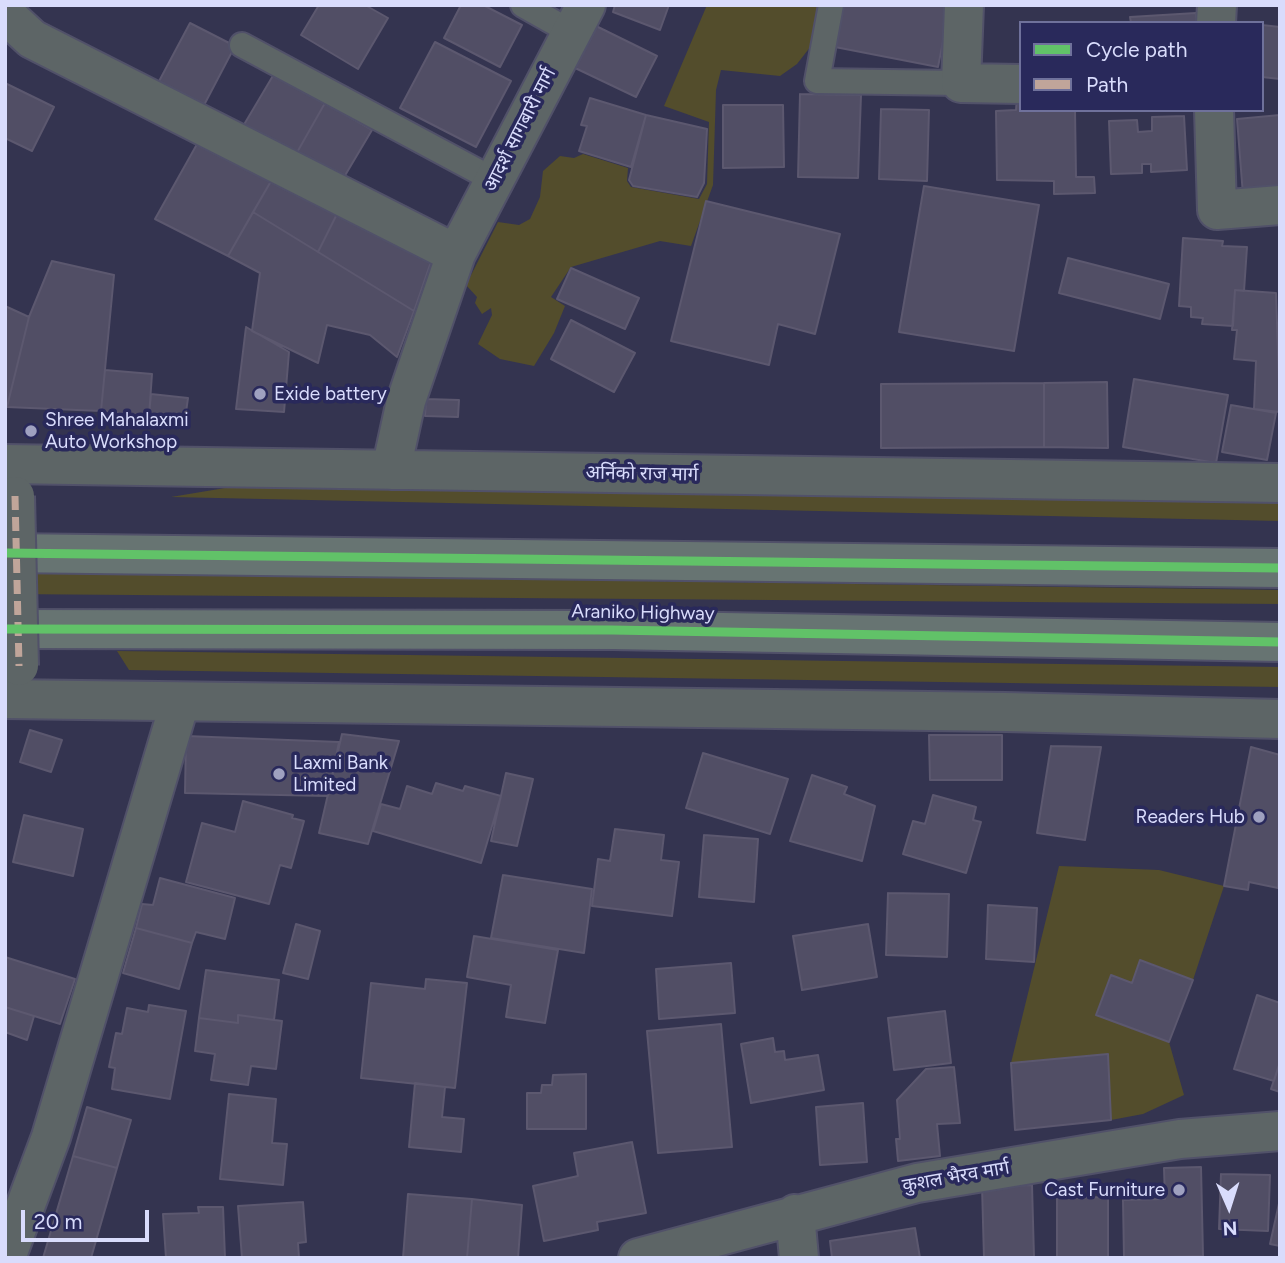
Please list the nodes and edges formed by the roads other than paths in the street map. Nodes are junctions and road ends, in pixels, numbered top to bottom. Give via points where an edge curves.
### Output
1 (523, 5) edge
2 (831, 5) edge
3 (964, 5) edge
4 (5, 14) edge
5 (578, 19) edge
6 (242, 45) dead end
7 (961, 83) junction
8 (1019, 84) edge
9 (1213, 112) edge
10 (494, 180) junction
11 (1280, 205) edge
12 (456, 254) junction
13 (391, 470) junction
14 (10, 480) edge
15 (1280, 483) edge
16 (5, 553) edge
17 (1280, 568) edge
18 (5, 629) edge
19 (1280, 642) edge
20 (12, 682) edge
21 (180, 702) junction
22 (1280, 719) edge
23 (1280, 1131) edge
24 (795, 1214) junction
25 (6, 1258) edge
26 (638, 1258) edge
27 (799, 1258) edge

1 - 5 lane
2 - 7 lane via 817,81
3 - 7 street
4 - 12 street via 32,39
5 - 10 street, आदर्श सागबारी मार्ग
6 - 10 lane
7 - 8 street
9 - 11 street via 1217,210
10 - 12 street, आदर्श सागबारी मार्ग
12 - 13 street, आदर्श सागबारी मार्ग via 405,401
13 - 14 street, अर्निको राज मार्ग
13 - 15 street, अर्निको राज मार्ग
14 - 20 street, bridge
16 - 17 highway
18 - 19 highway, Araniko Highway via 598,630
20 - 21 street
21 - 22 street
21 - 25 street via 51,1137
23 - 24 street, कुशल‌ भैरव मार्ग via 1180,1139 917,1182
24 - 26 street, कुशल‌ भैरव मार्ग
24 - 27 street

